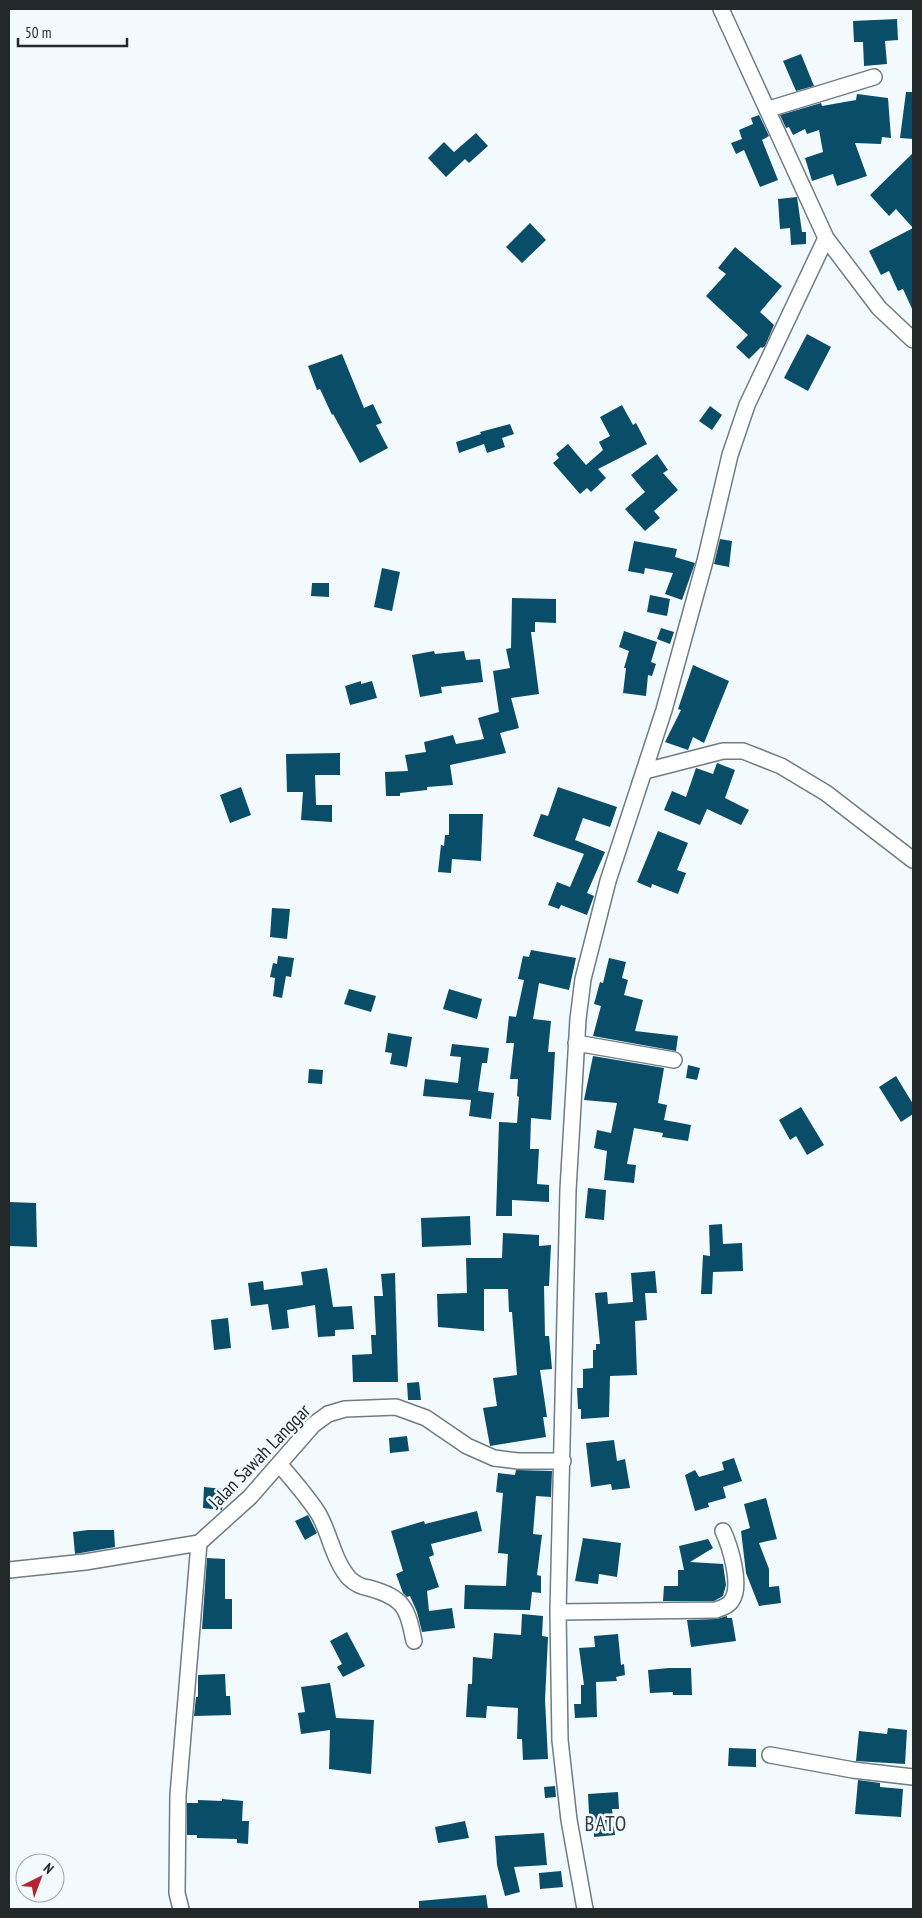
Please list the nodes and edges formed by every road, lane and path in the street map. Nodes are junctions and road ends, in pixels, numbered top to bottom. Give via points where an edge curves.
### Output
1 (721, 9) edge
2 (874, 77) dead end
3 (769, 109) junction
4 (826, 238) junction
5 (913, 340) edge
6 (644, 771) junction
7 (913, 860) edge
8 (576, 1043) junction
9 (674, 1060) dead end
10 (563, 1461) junction
11 (280, 1465) junction
12 (723, 1531) dead end
13 (199, 1543) junction
14 (9, 1570) edge
15 (558, 1612) junction
16 (414, 1641) dead end
17 (770, 1755) dead end
18 (913, 1777) edge
19 (180, 1909) edge
20 (585, 1909) edge

1 - 3 street
2 - 3 street
3 - 4 street
4 - 5 street via 879,308
4 - 6 street via 747,405 730,455 684,638
6 - 7 street via 723,751 743,751 780,766 826,793
6 - 8 street via 608,881 584,979
8 - 9 street
8 - 10 street via 568,1190
10 - 11 street, Jalan Sawah Langgar via 494,1458 467,1446 426,1418 396,1407 345,1409 328,1414 313,1425
10 - 15 street
11 - 13 street, Jalan Sawah Langgar
11 - 16 street via 318,1513 340,1566 350,1580 401,1602
12 - 15 street via 734,1557 734,1594 722,1608
13 - 14 street, Jalan Sawah Langgar via 85,1562
13 - 19 street via 178,1795 177,1893
15 - 20 street via 560,1740 569,1820
17 - 18 street

